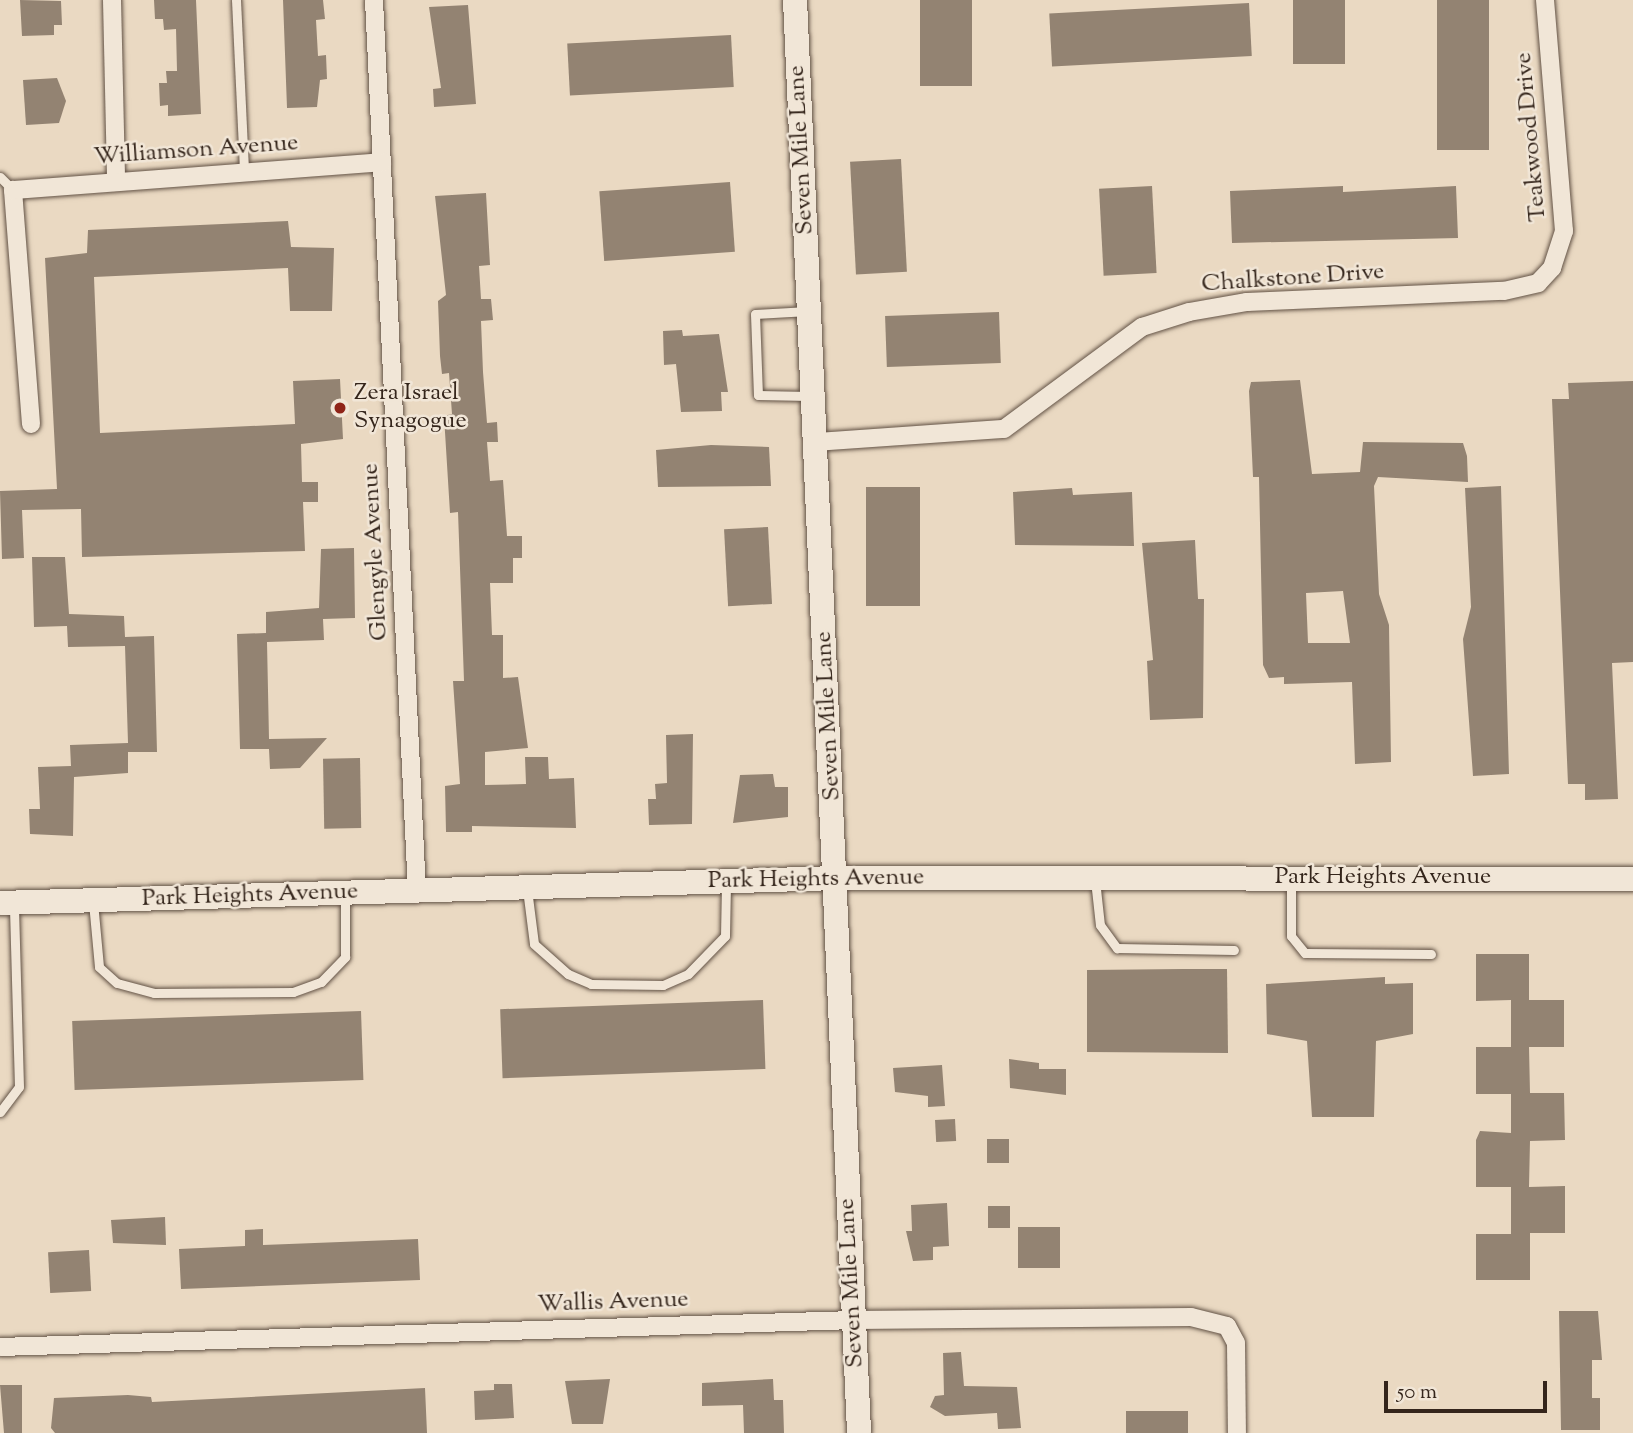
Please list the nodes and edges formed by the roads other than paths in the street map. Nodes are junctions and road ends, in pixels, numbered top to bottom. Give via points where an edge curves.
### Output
1 (112, 0) edge
2 (236, 0) edge
3 (374, 0) edge
4 (795, 0) edge
5 (1545, 0) edge
6 (382, 162) junction
7 (244, 171) junction
8 (0, 177) edge
9 (116, 182) junction
10 (13, 190) junction
11 (1552, 268) joint
12 (810, 311) junction
13 (814, 397) junction
14 (30, 424) dead end
15 (816, 442) junction
16 (836, 878) junction
17 (1095, 878) junction
18 (1291, 878) junction
19 (1633, 879) edge
20 (726, 881) junction
21 (527, 887) junction
22 (416, 891) junction
23 (345, 893) junction
24 (92, 900) junction
25 (7, 903) edge
26 (1234, 950) dead end
27 (1431, 954) dead end
28 (0, 1112) edge
29 (853, 1320) junction
30 (0, 1348) edge
31 (859, 1433) edge
32 (1237, 1433) edge

1 - 9 street
2 - 7 lane
3 - 6 street, Glengyle Avenue
4 - 12 main road, Seven Mile Lane
5 - 11 street, Teakwood Drive via 1564,231
6 - 7 street, Williamson Avenue
6 - 22 street, Glengyle Avenue
7 - 9 street, Williamson Avenue
8 - 10 lane
9 - 10 street, Williamson Avenue
10 - 14 street
11 - 15 street, Chalkstone Drive via 1538,283 1503,291 1247,302 1189,312 1142,327 1004,429
12 - 13 main road, Seven Mile Lane
12 - 13 lane via 755,314 758,395
13 - 15 main road, Seven Mile Lane
15 - 16 main road, Seven Mile Lane
16 - 17 main road, Park Heights Avenue
16 - 20 main road, Park Heights Avenue
16 - 29 main road, Seven Mile Lane
17 - 18 main road, Park Heights Avenue
17 - 26 lane via 1100,925 1116,948
18 - 19 main road, Park Heights Avenue
18 - 27 lane via 1291,936 1305,953
20 - 21 main road, Park Heights Avenue
20 - 21 lane via 725,936 688,974 663,985 591,984 568,974 534,944
21 - 22 main road, Park Heights Avenue
22 - 23 main road, Park Heights Avenue
23 - 24 main road, Park Heights Avenue
23 - 24 lane via 345,957 321,982 293,992 155,993 117,983 99,967
24 - 25 main road, Park Heights Avenue
25 - 28 lane via 19,1087
29 - 30 street, Wallis Avenue
29 - 31 main road, Seven Mile Lane
29 - 32 street, Wallis Avenue via 1191,1317 1227,1326 1240,1365

